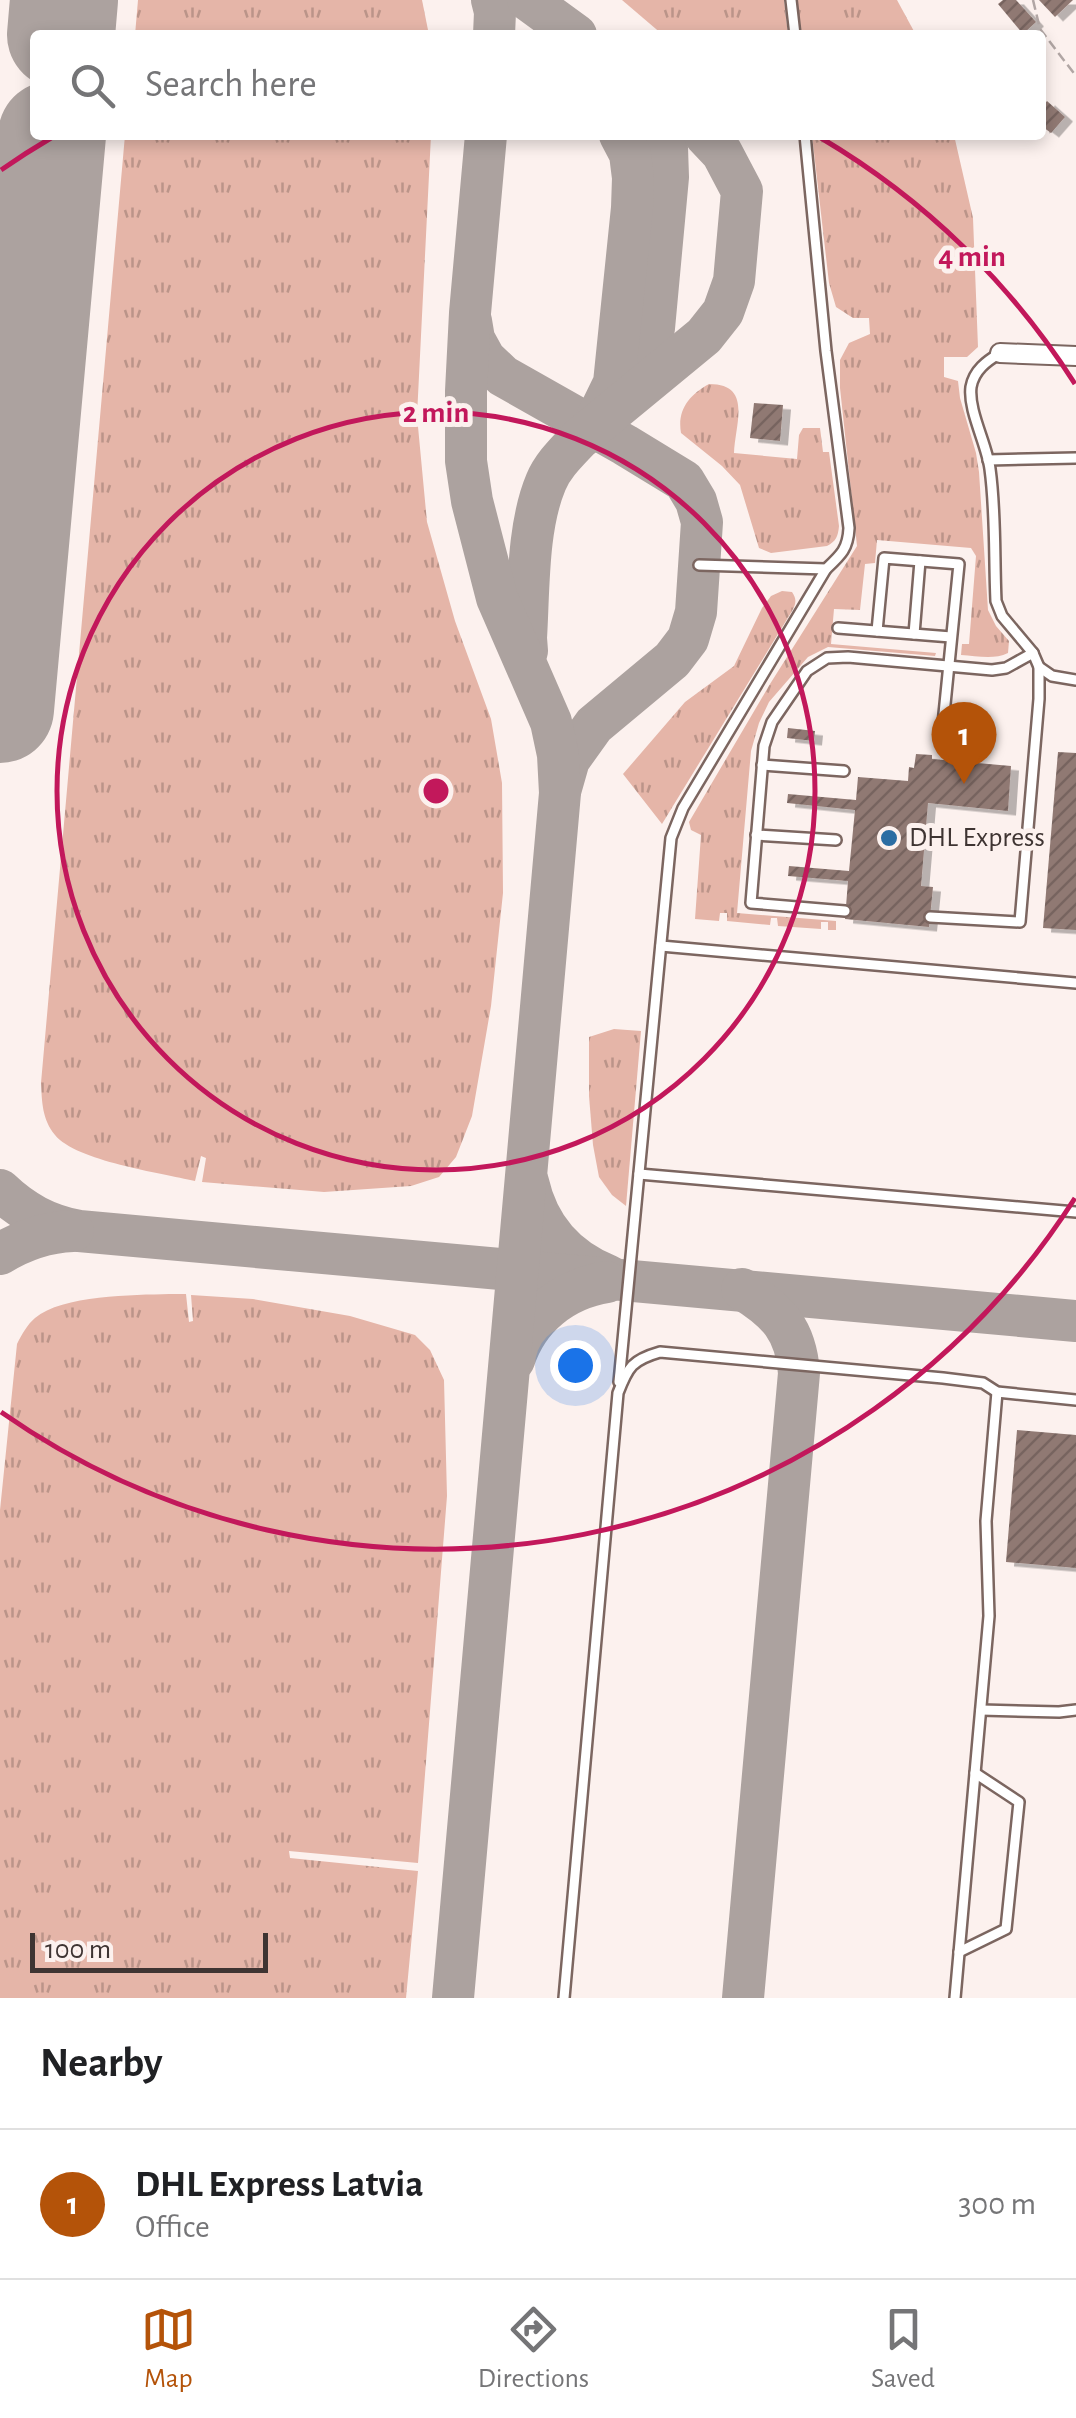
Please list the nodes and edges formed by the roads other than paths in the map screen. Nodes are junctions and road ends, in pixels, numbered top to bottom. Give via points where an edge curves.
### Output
1 (791, 0) edge
2 (794, 30) edge
3 (805, 140) edge
4 (1000, 352) joint
5 (1076, 356) edge
6 (1076, 458) edge
7 (988, 460) junction
8 (920, 561) junction
9 (699, 565) dead end
10 (826, 569) junction
11 (838, 628) dead end
12 (876, 631) junction
13 (914, 634) junction
14 (952, 637) junction
15 (1033, 653) junction
16 (949, 666) junction
17 (1040, 667) junction
18 (1076, 680) edge
19 (942, 734) dead end
20 (762, 765) junction
21 (844, 771) dead end
22 (756, 834) junction
23 (836, 840) dead end
24 (846, 911) dead end
25 (930, 917) dead end
26 (661, 946) junction
27 (1076, 983) edge
28 (639, 1174) junction
29 (1076, 1212) edge
30 (997, 1392) junction
31 (618, 1393) junction
32 (1076, 1400) edge
33 (981, 1710) junction
34 (1076, 1710) edge
35 (975, 1773) junction
36 (959, 1952) junction
37 (564, 1998) edge
38 (955, 1998) edge

1 - 2 lane
3 - 10 lane via 849,528 848,542
4 - 5 street
4 - 7 lane via 971,387
6 - 7 lane
7 - 15 lane via 996,601
8 - 12 lane via 884,558
8 - 13 lane
8 - 14 lane via 959,564
9 - 10 lane
10 - 26 lane via 677,821
11 - 12 lane
12 - 13 lane
13 - 14 lane
14 - 16 lane
15 - 16 lane via 1006,668
15 - 17 lane
16 - 19 lane
16 - 20 lane via 848,657 821,661 772,722
17 - 18 lane
17 - 25 lane via 1020,922
20 - 21 lane
20 - 22 lane
22 - 23 lane
22 - 24 lane via 750,904
26 - 27 lane
26 - 28 lane
28 - 29 lane
28 - 31 lane
30 - 31 lane via 963,1380 660,1352 628,1369
30 - 32 lane
30 - 33 lane
31 - 37 lane
33 - 34 lane
33 - 35 lane
35 - 36 lane
35 - 36 lane via 1019,1802 1006,1929
36 - 38 lane

